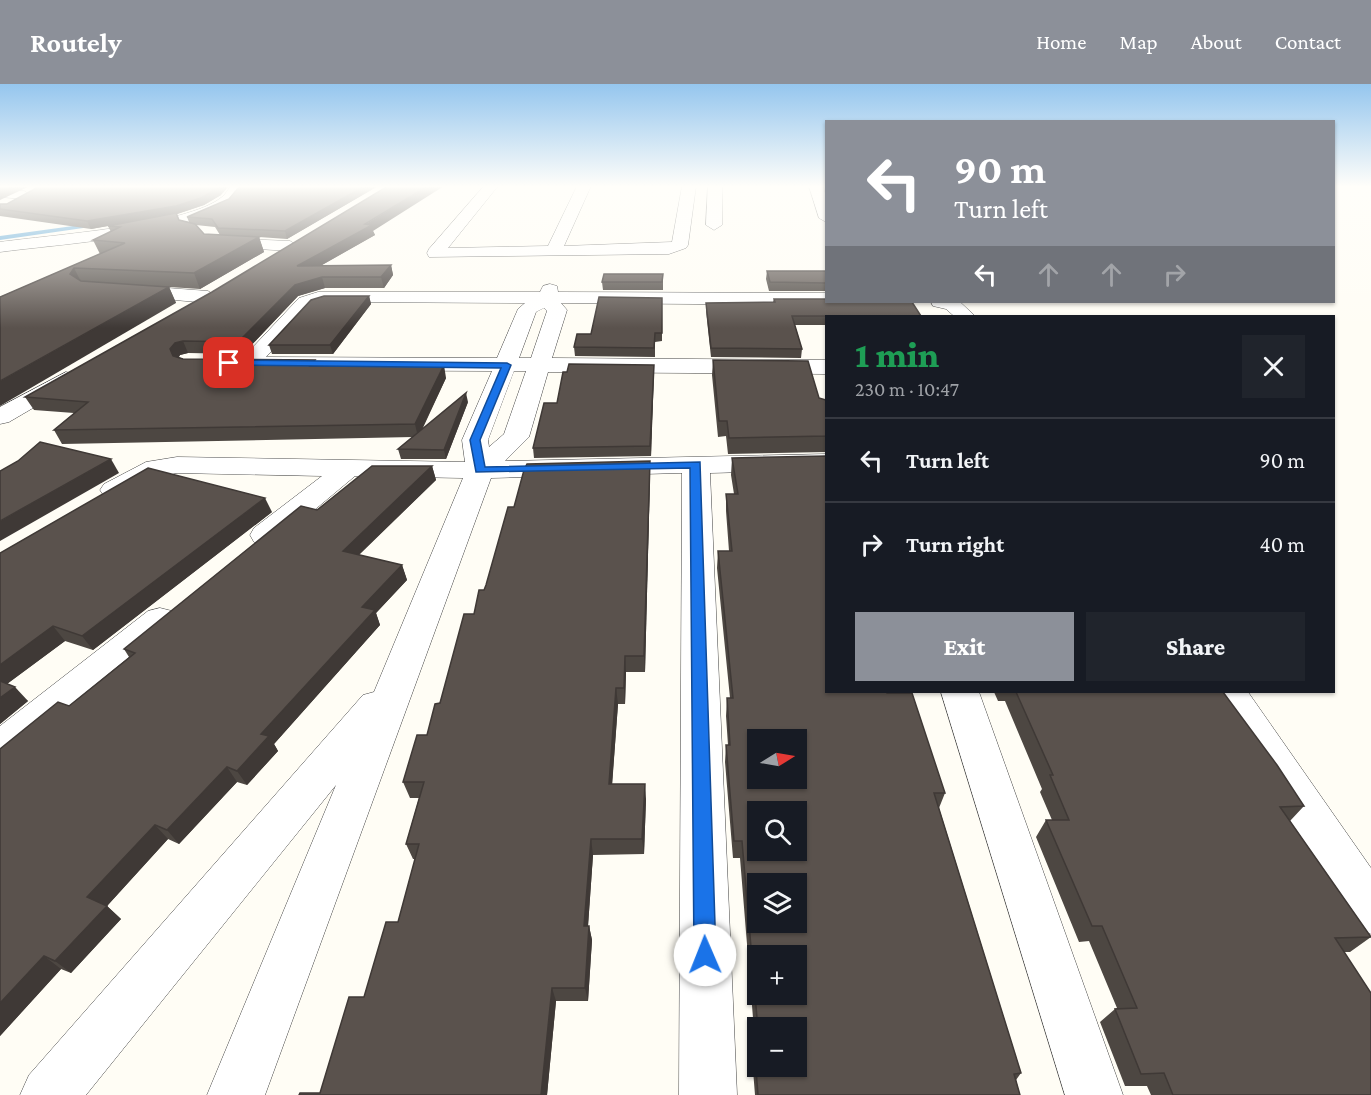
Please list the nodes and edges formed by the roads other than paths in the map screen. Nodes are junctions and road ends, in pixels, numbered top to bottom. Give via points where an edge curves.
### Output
1 (98, 233) edge
2 (202, 233) edge
3 (452, 233) edge
4 (563, 233) edge
5 (682, 233) edge
6 (309, 236) edge
7 (0, 246) edge
8 (290, 246) junction
9 (554, 252) junction
10 (262, 264) edge
11 (225, 287) edge
12 (551, 289) junction
13 (113, 291) edge
14 (208, 297) junction
15 (825, 299) edge
16 (946, 303) edge
17 (178, 314) edge
18 (964, 315) edge
19 (507, 365) junction
20 (541, 365) junction
21 (825, 368) edge
22 (79, 371) edge
23 (0, 417) edge
24 (825, 462) edge
25 (696, 465) junction
26 (350, 467) junction
27 (480, 470) junction
28 (97, 500) edge
29 (239, 556) edge
30 (184, 601) edge
31 (394, 687) junction
32 (960, 693) edge
33 (1228, 693) edge
34 (0, 749) edge
35 (1371, 910) edge
36 (49, 1095) edge
37 (236, 1095) edge
38 (708, 1095) edge
39 (1094, 1095) edge

1 - 7 street
2 - 8 street via 216,243
3 - 9 street via 435,253
4 - 9 street
5 - 9 street via 680,245 669,249
6 - 8 street
8 - 10 street
11 - 14 street
12 - 15 street
12 - 19 street via 528,309
12 - 19 street via 313,298 239,363
12 - 20 street via 557,310
13 - 14 street
14 - 17 street
16 - 18 street
19 - 20 street
19 - 27 street via 475,440
20 - 21 street
20 - 27 street via 516,437
22 - 23 street
24 - 25 street
25 - 27 street
25 - 38 street
26 - 27 street
26 - 28 street via 166,466 136,477
26 - 29 street
27 - 31 street
30 - 34 street
31 - 36 street
31 - 37 street
32 - 39 street
33 - 35 street

